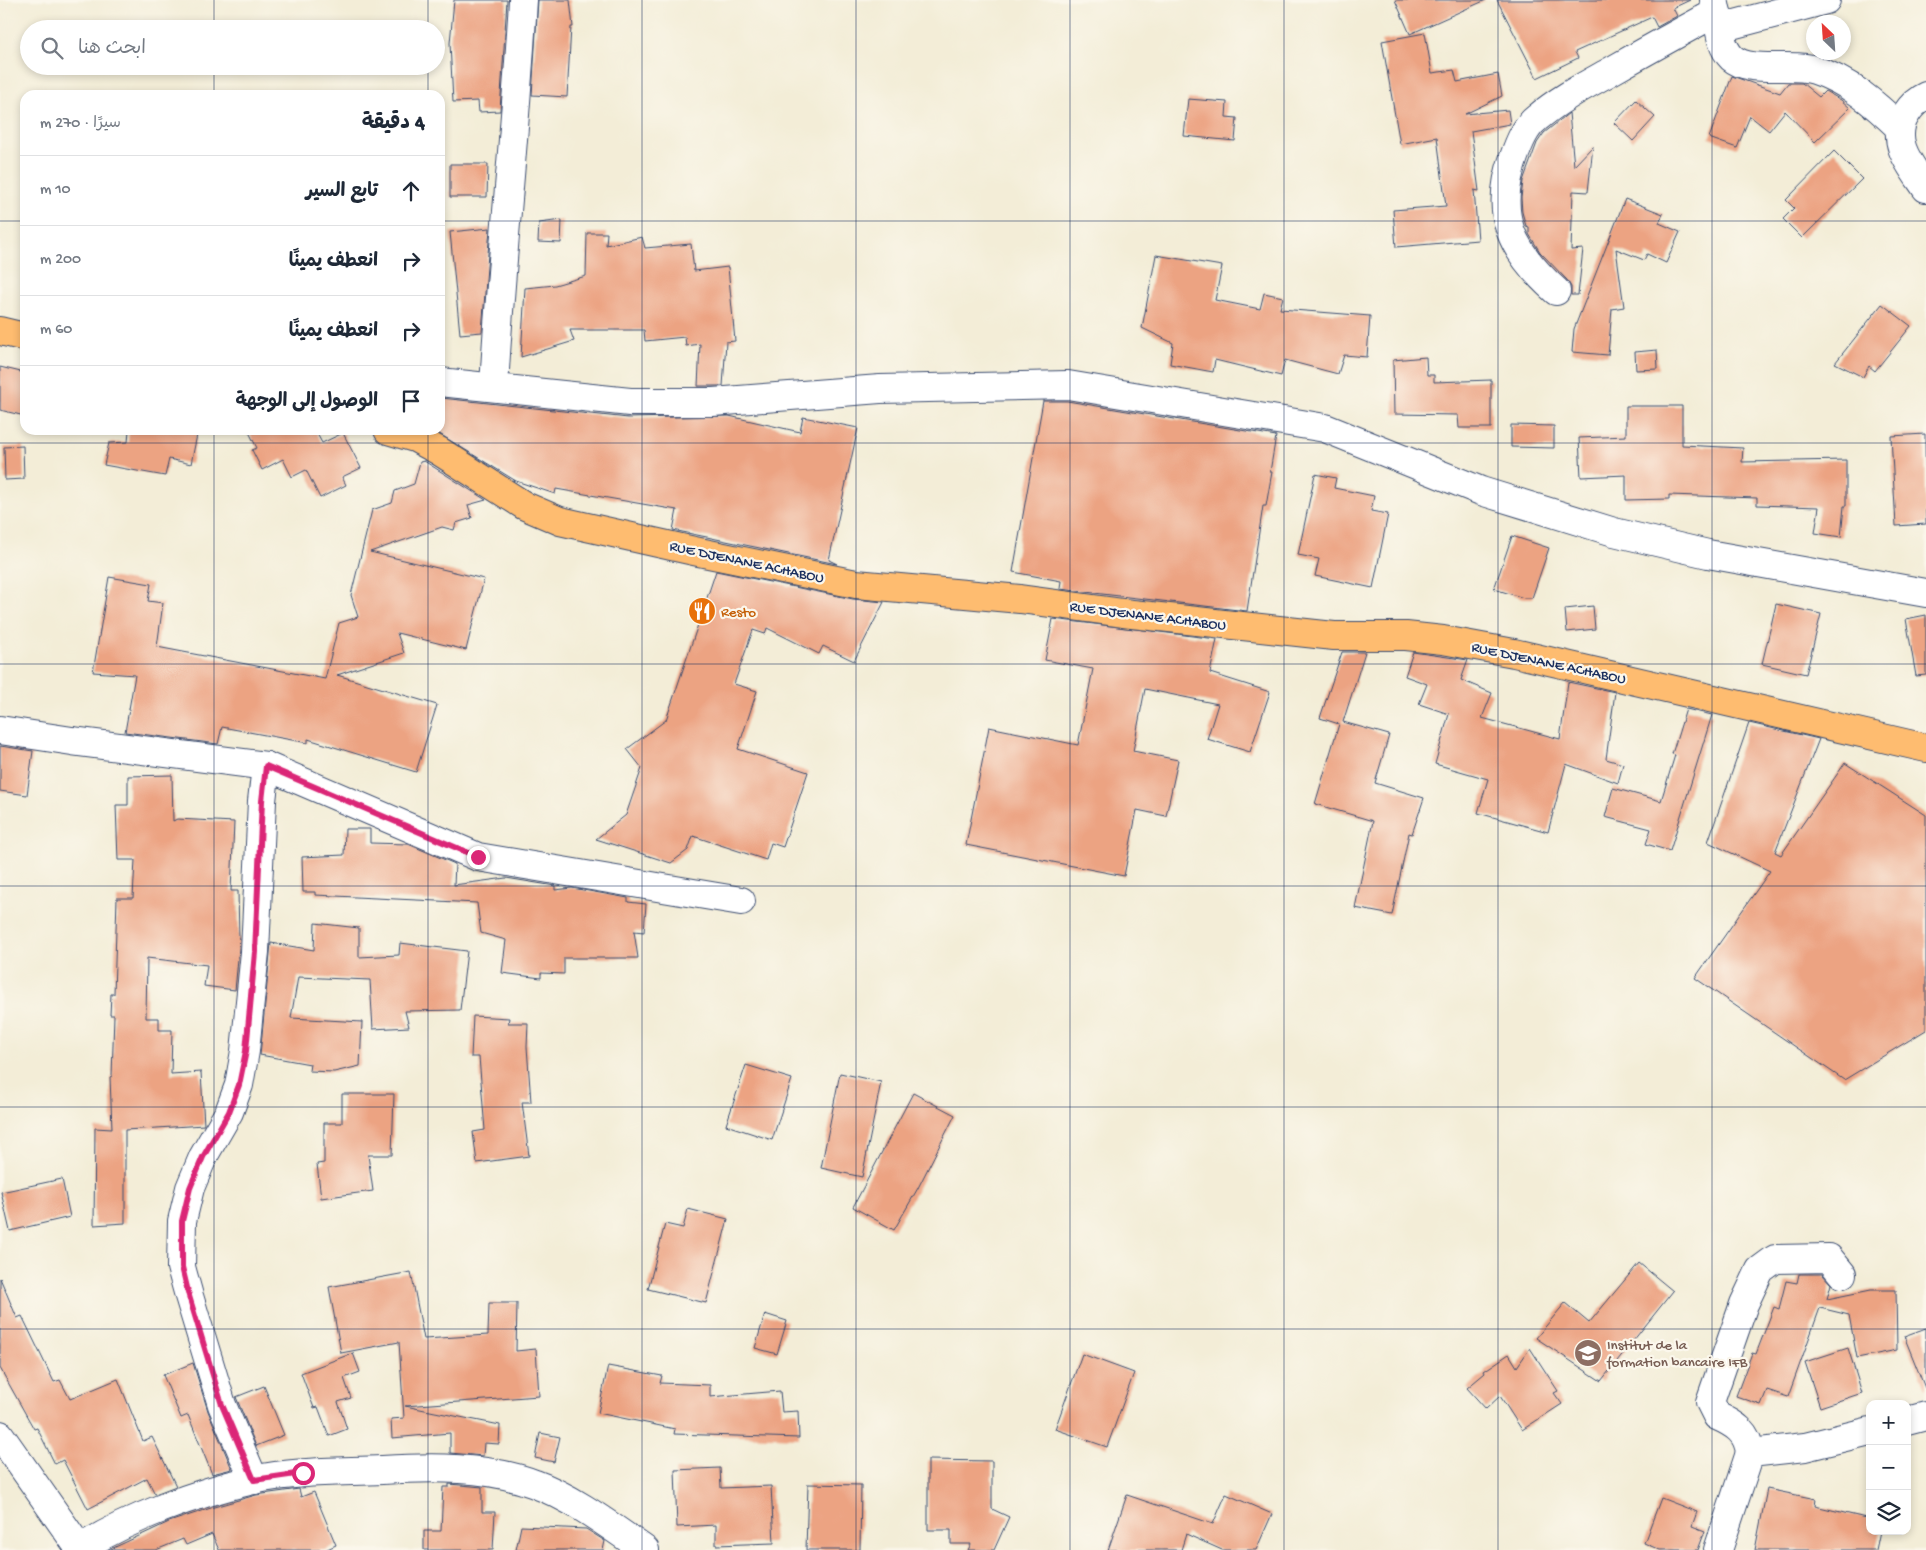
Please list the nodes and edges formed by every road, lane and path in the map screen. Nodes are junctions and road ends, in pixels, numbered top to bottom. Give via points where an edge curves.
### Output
1 (523, 0) edge
2 (1826, 0) edge
3 (1717, 13) edge
4 (1926, 96) edge
5 (1900, 128) junction
6 (1926, 188) edge
7 (1556, 291) dead end
8 (0, 331) edge
9 (20, 337) edge
10 (445, 382) edge
11 (494, 387) junction
12 (405, 435) edge
13 (1926, 593) edge
14 (0, 730) edge
15 (1926, 748) edge
16 (266, 766) junction
17 (741, 901) dead end
18 (1842, 1274) dead end
19 (1926, 1416) edge
20 (1911, 1420) edge
21 (1866, 1431) edge
22 (0, 1435) edge
23 (1750, 1453) junction
24 (254, 1480) junction
25 (79, 1549) edge
26 (645, 1550) edge
27 (1718, 1550) edge

1 - 11 street
2 - 3 street
3 - 5 street via 1724,44 1731,57 1741,64 1789,66 1834,77 1869,99
3 - 7 street via 1564,99 1535,119 1521,139 1505,193 1510,231 1523,256
4 - 5 street via 1911,106
5 - 6 street via 1903,153
8 - 9 main road
10 - 11 street
11 - 13 street via 630,402 694,402 880,389 1068,385 1325,428 1481,491 1614,532 1708,554
12 - 15 main road, RUE DJENANE ACHABOU via 440,451 525,506 560,521 694,551 856,584 1020,599 1334,636 1406,636 1443,640 1514,653
14 - 16 street
16 - 17 street via 478,857
16 - 24 street via 246,1051 229,1112 196,1172 182,1221 182,1267 189,1296 222,1405
18 - 23 street via 1829,1258 1775,1258 1760,1270 1741,1312 1710,1402 1717,1416 1742,1431
19 - 20 street
21 - 23 street via 1805,1447
22 - 25 street
23 - 27 street
24 - 25 street via 203,1494 148,1515
24 - 26 street via 303,1473 401,1469 456,1469 495,1474 536,1484 557,1494

